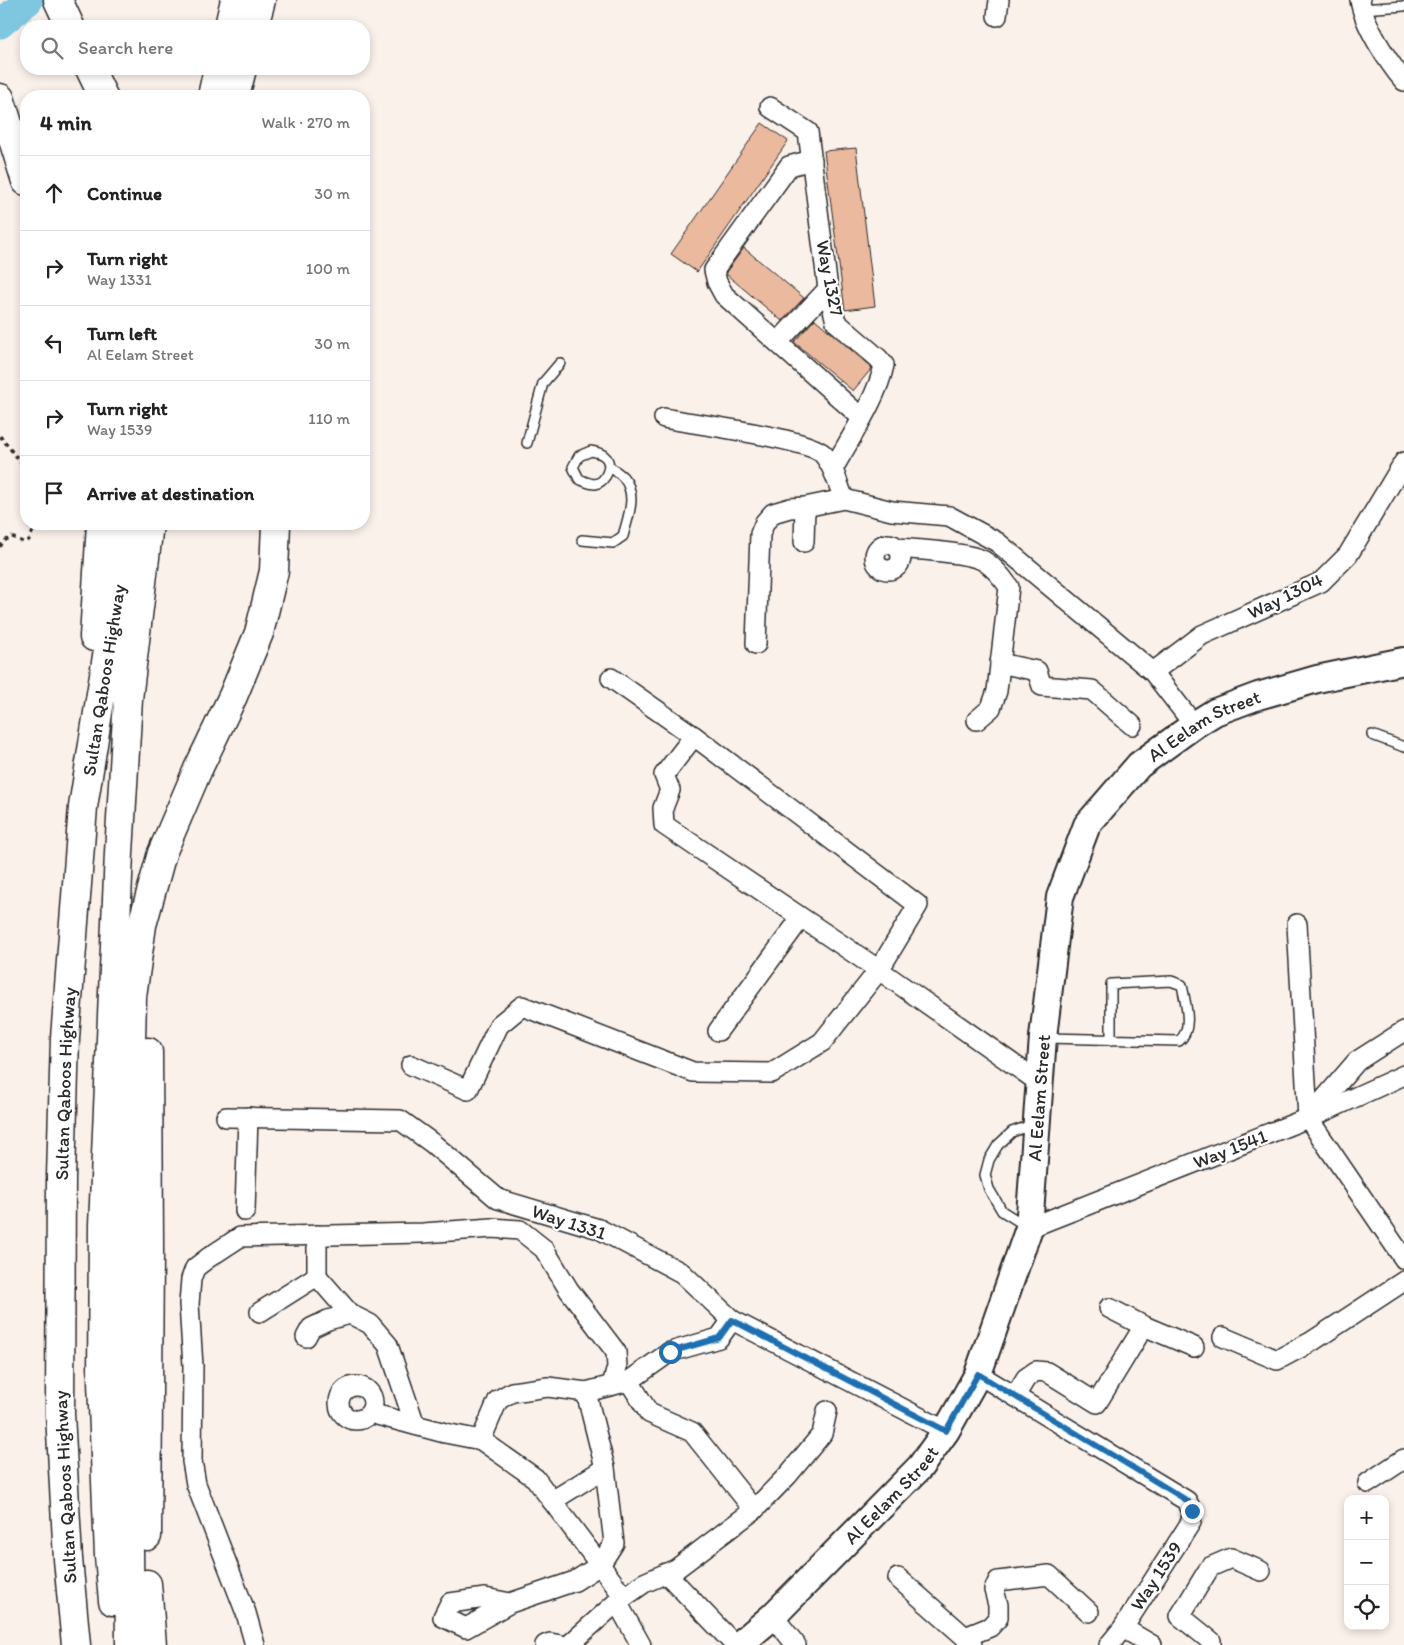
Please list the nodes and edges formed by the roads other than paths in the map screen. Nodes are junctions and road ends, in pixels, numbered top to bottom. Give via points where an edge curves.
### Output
1 (58, 0) edge
2 (235, 0) edge
3 (261, 0) edge
4 (1361, 4) edge
5 (1404, 6) edge
6 (67, 20) edge
7 (230, 20) edge
8 (256, 20) edge
9 (93, 75) edge
10 (234, 75) edge
11 (1404, 81) edge
12 (220, 86) edge
13 (100, 90) edge
14 (0, 98) edge
15 (770, 107) dead end
16 (812, 160) junction
17 (20, 162) edge
18 (828, 289) junction
19 (778, 342) junction
20 (560, 363) dead end
21 (664, 418) dead end
22 (862, 418) junction
23 (527, 443) dead end
24 (1404, 462) edge
25 (610, 467) dead end
26 (833, 469) junction
27 (844, 499) junction
28 (805, 507) junction
29 (101, 530) edge
30 (127, 530) edge
31 (148, 530) edge
32 (276, 530) edge
33 (582, 540) dead end
34 (804, 542) dead end
35 (898, 548) dead end
36 (756, 644) dead end
37 (1404, 661) edge
38 (1000, 663) junction
39 (1153, 672) junction
40 (611, 678) dead end
41 (977, 720) dead end
42 (1132, 725) dead end
43 (1194, 725) junction
44 (1372, 735) dead end
45 (694, 736) junction
46 (1404, 747) edge
47 (198, 769) junction
48 (83, 807) junction
49 (801, 918) junction
50 (1296, 924) dead end
51 (879, 970) junction
52 (718, 1031) dead end
53 (1404, 1031) edge
54 (1043, 1038) junction
55 (1111, 1040) junction
56 (411, 1065) dead end
57 (1404, 1075) edge
58 (1040, 1083) junction
59 (226, 1117) dead end
60 (248, 1117) junction
61 (1308, 1118) junction
62 (1037, 1123) junction
63 (245, 1211) dead end
64 (1029, 1228) junction
65 (317, 1235) junction
66 (1404, 1259) edge
67 (317, 1276) junction
68 (1404, 1281) edge
69 (1109, 1308) dead end
70 (260, 1312) dead end
71 (350, 1314) junction
72 (732, 1320) junction
73 (1144, 1326) junction
74 (306, 1337) dead end
75 (1222, 1337) dead end
76 (1194, 1347) dead end
77 (978, 1374) junction
78 (620, 1383) junction
79 (586, 1392) junction
80 (1015, 1396) junction
81 (827, 1411) dead end
82 (370, 1413) dead end
83 (415, 1425) junction
84 (946, 1431) junction
85 (481, 1440) junction
86 (1404, 1459) edge
87 (605, 1468) junction
88 (1368, 1483) dead end
89 (552, 1501) junction
90 (754, 1510) junction
91 (600, 1565) junction
92 (1261, 1571) dead end
93 (666, 1573) junction
94 (898, 1578) dead end
95 (621, 1599) junction
96 (510, 1602) dead end
97 (1089, 1612) dead end
98 (773, 1616) junction
99 (1123, 1628) junction
100 (968, 1641) edge
101 (76, 1645) edge
102 (117, 1645) edge
103 (130, 1645) edge
104 (152, 1645) edge
105 (255, 1645) edge
106 (545, 1645) edge
107 (561, 1645) edge
108 (570, 1645) edge
109 (641, 1645) edge
110 (735, 1645) edge
111 (740, 1645) edge
112 (796, 1645) edge
113 (1109, 1645) edge
114 (1152, 1645) edge
115 (1211, 1645) edge

1 - 6 highway
2 - 7 highway
3 - 8 highway
4 - 5 lane
4 - 11 street via 1390,65
9 - 13 highway
10 - 12 highway
14 - 17 highway
15 - 16 street, Way 1327 via 808,132
16 - 18 street, Way 1327
16 - 19 street via 789,166 714,270 724,295
18 - 19 street
18 - 22 street, Way 1327 via 836,322 884,365 882,377
19 - 22 street
20 - 23 lane via 543,383
21 - 26 street via 807,446 822,454
22 - 26 street, Way 1327
24 - 39 street, Way 1304 via 1348,555 1322,582 1202,635
25 - 33 lane via 623,477 630,489 632,502 623,536 613,544
26 - 27 street
27 - 28 street
27 - 39 street via 892,511 949,516 996,542
28 - 34 street
28 - 36 street via 774,513 760,534
29 - 48 highway
30 - 48 highway, Sultan Qaboos Highway
31 - 102 highway, Sultan Qaboos Highway via 128,698 103,1225 102,1381 109,1556
32 - 47 highway via 274,571 260,633
35 - 38 street via 972,556 1001,575 1008,586
37 - 43 main road, Al Eelam Street via 1316,679 1258,696 1215,712
38 - 41 street via 991,708
38 - 42 street via 1037,671 1042,686 1092,690
39 - 43 street
40 - 45 street
43 - 54 main road, Al Eelam Street via 1139,765 1087,825 1060,897
44 - 46 lane
45 - 49 street via 664,775 670,790 663,808 664,825
45 - 51 street via 918,905
47 - 103 highway via 162,853 142,926 132,996 126,1272
47 - 104 highway via 179,859 156,941 148,1016 147,1596
48 - 101 highway, Sultan Qaboos Highway via 65,1038 61,1177 60,1414
49 - 51 street
49 - 52 street
50 - 61 street
51 - 56 street via 822,1042 772,1073 694,1072 522,1006 499,1025 468,1090
51 - 58 street
53 - 61 street, Way 1541 via 1357,1061
54 - 55 lane
54 - 58 main road, Al Eelam Street
55 - 55 lane via 1179,1041 1188,1027 1182,985 1171,981 1111,984
57 - 61 street
58 - 62 main road, Al Eelam Street
59 - 60 street, Way 1331
60 - 63 street
60 - 72 street, Way 1331 via 400,1120 498,1199 599,1229 682,1273
61 - 64 street, Way 1541
61 - 66 street
62 - 64 main road, Al Eelam Street
62 - 64 lane via 1012,1132 998,1145 988,1160 985,1175 1002,1212
64 - 77 main road, Al Eelam Street
65 - 67 street
65 - 78 street via 492,1228 520,1230 544,1249 569,1290 616,1352
65 - 105 street via 240,1237 195,1268 191,1279 192,1461 196,1484 246,1613
67 - 70 street
67 - 71 street
68 - 75 street via 1311,1342 1277,1360
69 - 73 street
71 - 74 street via 311,1328
71 - 83 street via 370,1324 388,1344
72 - 78 street via 719,1338 670,1352
72 - 84 street, Way 1331
73 - 76 street
73 - 80 street via 1096,1403 1048,1372 1036,1371 1026,1378
77 - 80 street, Way 1539
77 - 84 main road, Al Eelam Street
78 - 79 street
78 - 90 street via 649,1413 692,1432
79 - 85 street via 548,1387 512,1392 498,1400
79 - 87 street
80 - 99 street, Way 1539 via 1188,1501 1192,1511 1191,1522
81 - 90 street via 822,1434
82 - 83 street
83 - 85 street
84 - 98 main road, Al Eelam Street via 920,1467
85 - 89 street via 535,1478
86 - 88 street
87 - 89 street
87 - 91 street via 614,1543
89 - 91 street
90 - 93 street via 676,1569
91 - 95 street
91 - 96 street via 575,1581
92 - 115 street via 1231,1558 1210,1567 1180,1616 1211,1641
93 - 95 street
93 - 110 street
94 - 100 street
95 - 108 street
95 - 109 street
97 - 100 street via 1049,1575 998,1581 994,1590 998,1618
98 - 111 main road, Al Eelam Street
98 - 112 street
99 - 113 street, Way 1539
99 - 114 street, Way 1539
106 - 107 street

